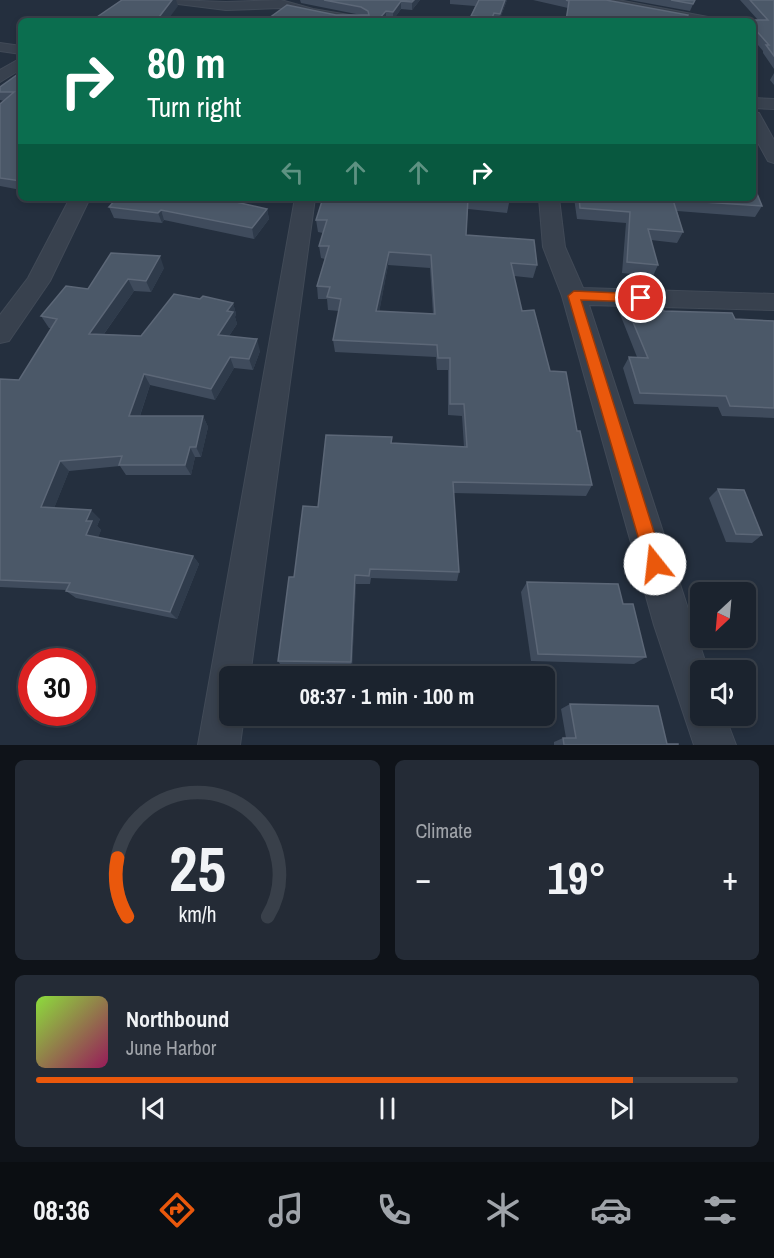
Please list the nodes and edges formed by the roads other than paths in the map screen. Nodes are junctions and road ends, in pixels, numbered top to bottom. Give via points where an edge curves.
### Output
1 (178, 0) edge
2 (599, 0) edge
3 (278, 2) edge
4 (342, 18) edge
5 (712, 18) edge
6 (0, 47) edge
7 (18, 50) edge
8 (18, 64) edge
9 (0, 77) edge
10 (756, 102) edge
11 (774, 104) edge
12 (756, 123) edge
13 (774, 157) edge
14 (78, 201) edge
15 (305, 201) edge
16 (549, 201) edge
17 (574, 296) junction
18 (774, 302) edge
19 (0, 334) edge
20 (232, 666) edge
21 (690, 674) edge
22 (222, 726) edge
23 (708, 726) edge
24 (219, 745) edge
25 (715, 745) edge

1 - 3 street via 226,6
2 - 5 street
3 - 4 street
6 - 7 street
8 - 9 street
10 - 11 street
12 - 13 street
14 - 19 street via 38,280
15 - 20 street
16 - 17 street via 554,247
17 - 18 street
17 - 21 street
22 - 24 street
23 - 25 street

